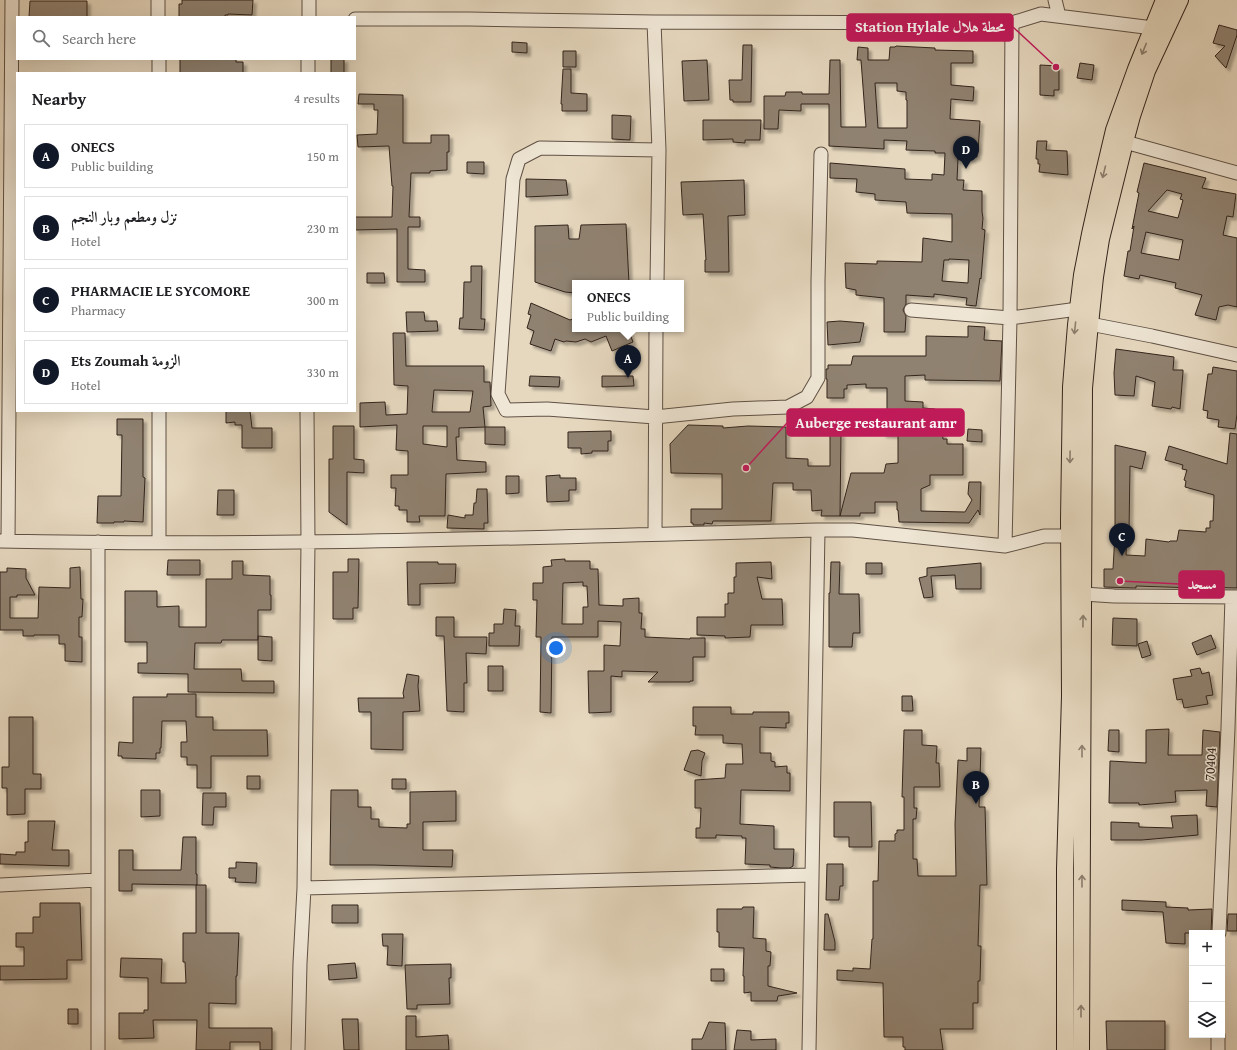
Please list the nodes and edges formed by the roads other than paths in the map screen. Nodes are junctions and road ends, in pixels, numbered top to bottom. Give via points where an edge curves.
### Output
1 (12, 0) edge
2 (158, 0) edge
3 (309, 0) edge
4 (1055, 0) edge
5 (1164, 0) edge
6 (1180, 0) edge
7 (158, 16) edge
8 (308, 16) edge
9 (1059, 16) junction
10 (356, 19) edge
11 (654, 22) junction
12 (1012, 23) junction
13 (1158, 30) junction
14 (159, 60) edge
15 (308, 60) edge
16 (159, 72) edge
17 (308, 72) edge
18 (1124, 142) junction
19 (658, 150) junction
20 (821, 154) dead end
21 (9, 162) edge
22 (1237, 173) edge
23 (657, 280) edge
24 (1078, 309) junction
25 (911, 310) dead end
26 (1010, 318) junction
27 (1090, 324) junction
28 (656, 332) edge
29 (1237, 355) edge
30 (159, 412) edge
31 (307, 412) edge
32 (655, 417) junction
33 (818, 530) junction
34 (655, 534) junction
35 (1077, 536) junction
36 (4, 541) edge
37 (98, 542) junction
38 (159, 542) junction
39 (308, 542) junction
40 (1005, 546) junction
41 (1083, 594) junction
42 (1234, 597) edge
43 (1232, 728) edge
44 (811, 875) junction
45 (97, 880) junction
46 (0, 885) edge
47 (304, 888) junction
48 (1219, 930) edge
49 (1218, 1038) edge
50 (98, 1050) edge
51 (298, 1050) edge
52 (809, 1050) edge
53 (1065, 1050) edge
54 (1081, 1050) edge
55 (1218, 1050) edge

1 - 21 street
2 - 7 street
3 - 8 street
4 - 9 street
5 - 13 main road
6 - 13 main road
9 - 12 street via 1041,14
9 - 13 street
10 - 11 street via 469,18
11 - 12 street
11 - 19 street
12 - 26 street
13 - 18 main road
13 -> 24 main road via 1136,69 1114,130 1091,227
14 - 16 street
15 - 17 street
18 - 22 street
18 - 27 main road via 1101,239
19 - 23 street
19 - 32 street via 540,148 519,159 513,179 498,394 506,410 547,409
20 - 32 street via 818,378 808,397 788,407 734,409
21 - 36 street
24 - 26 street
24 -> 35 main road via 1071,387
25 - 26 street
26 - 40 street
27 - 29 street
27 - 35 main road via 1084,388
28 - 32 street
30 - 38 street
31 - 39 street
32 - 34 street
33 - 34 street
33 - 40 street via 852,530
33 - 44 street
34 - 39 street
35 - 40 street via 1044,536
35 - 41 main road
35 - 53 main road via 1065,869
36 - 37 street
37 - 38 street
37 - 45 street
38 - 39 street
39 - 47 street
41 - 42 street
54 -> 41 main road
42 - 43 street, 70404
43 - 48 street, 70404
44 - 47 street
44 - 52 street
45 - 46 street
45 - 50 street
47 - 51 street
49 - 55 street

